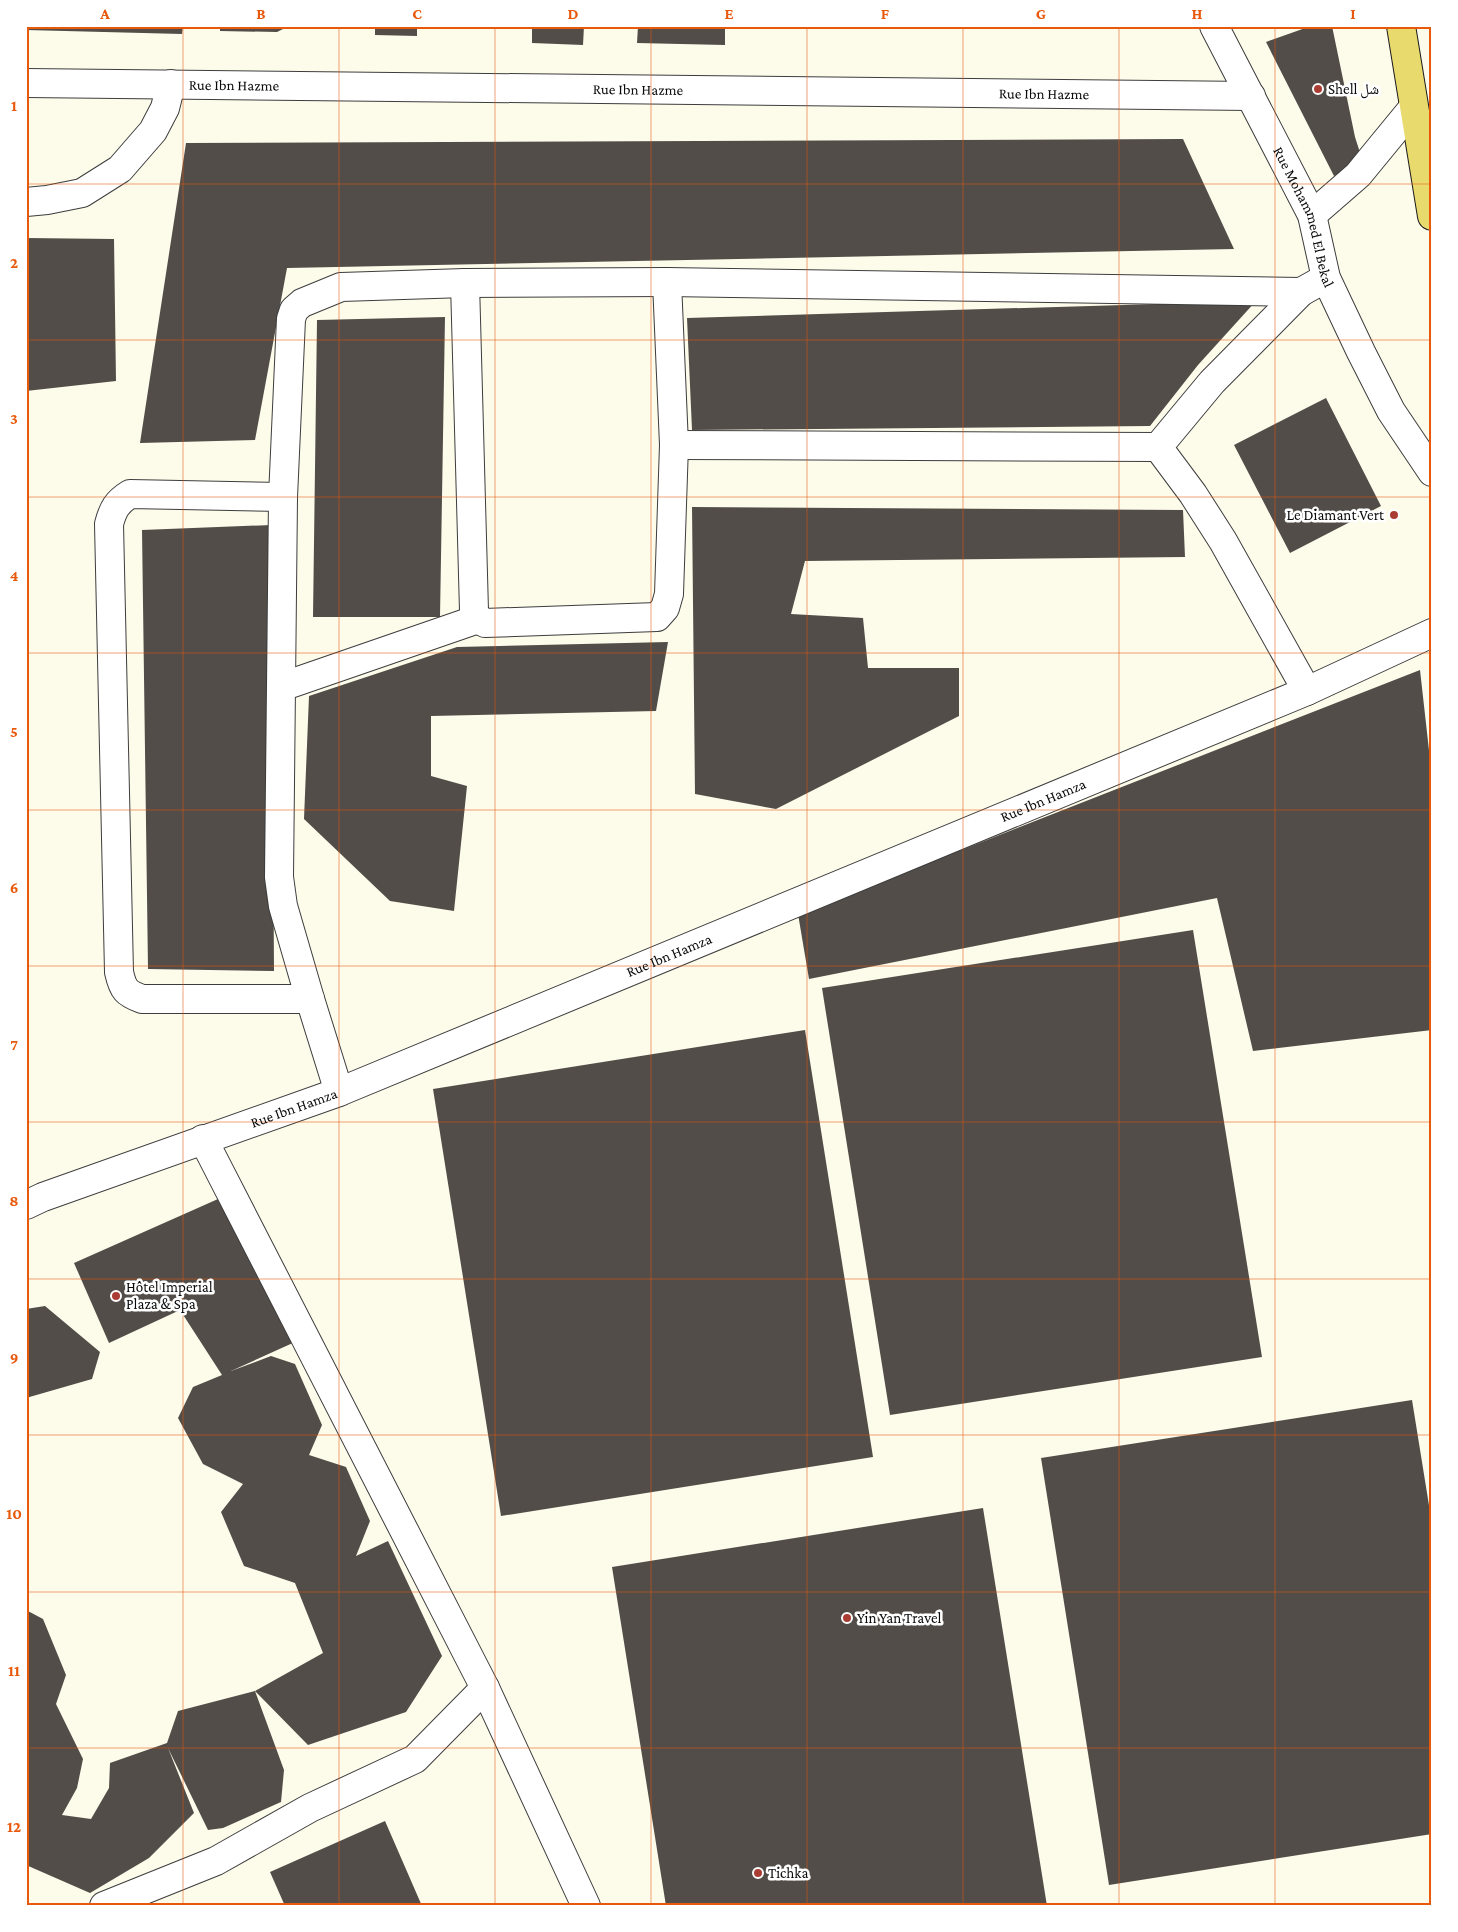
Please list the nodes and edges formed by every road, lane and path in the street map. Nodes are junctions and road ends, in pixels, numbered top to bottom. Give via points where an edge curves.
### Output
1 (1214, 26) edge
2 (1401, 26) edge
3 (26, 83) edge
4 (171, 84) junction
5 (1251, 96) junction
6 (1413, 108) junction
7 (26, 202) edge
8 (1312, 215) junction
9 (1432, 216) edge
10 (1326, 278) junction
11 (667, 282) junction
12 (465, 283) junction
13 (1300, 292) junction
14 (674, 445) junction
15 (1158, 447) junction
16 (1432, 472) edge
17 (283, 497) junction
18 (478, 619) junction
19 (1432, 633) edge
20 (281, 687) junction
21 (1307, 691) junction
22 (310, 999) junction
23 (339, 1092) junction
24 (204, 1139) junction
25 (26, 1205) edge
26 (484, 1688) junction
27 (104, 1906) edge
28 (586, 1906) edge

1 - 5 street, Rue Mohammed El Bekal
2 - 6 main road
3 - 4 street, Rue Ibn Hazme
4 - 5 street, Rue Ibn Hazme
4 - 7 street via 166,108 153,131 120,169 82,193
5 - 8 street, Rue Mohammed El Bekal
6 - 8 street via 1358,175
6 - 9 main road
8 - 10 street, Rue Mohammed El Bekal
10 - 13 street
10 - 16 street, Rue Mohammed El Bekal via 1391,411
11 - 12 street
11 - 13 street
11 - 14 street
12 - 17 street via 341,287 302,302 294,310
12 - 18 street via 474,611
13 - 15 street via 1212,382
14 - 15 street
14 - 18 street via 669,594 665,608 657,617 485,623
15 - 21 street via 1223,541
17 - 20 street
17 - 22 street via 130,494 113,508 109,524 119,972 128,994 142,999
18 - 20 street
19 - 21 street, Rue Ibn Hamza
20 - 22 street via 279,877 283,906
21 - 23 street, Rue Ibn Hamza
22 - 23 street
23 - 24 street, Rue Ibn Hamza
24 - 25 street, Rue Ibn Hamza
24 - 26 street
26 - 27 street via 415,1760 310,1808 216,1861
26 - 28 street

